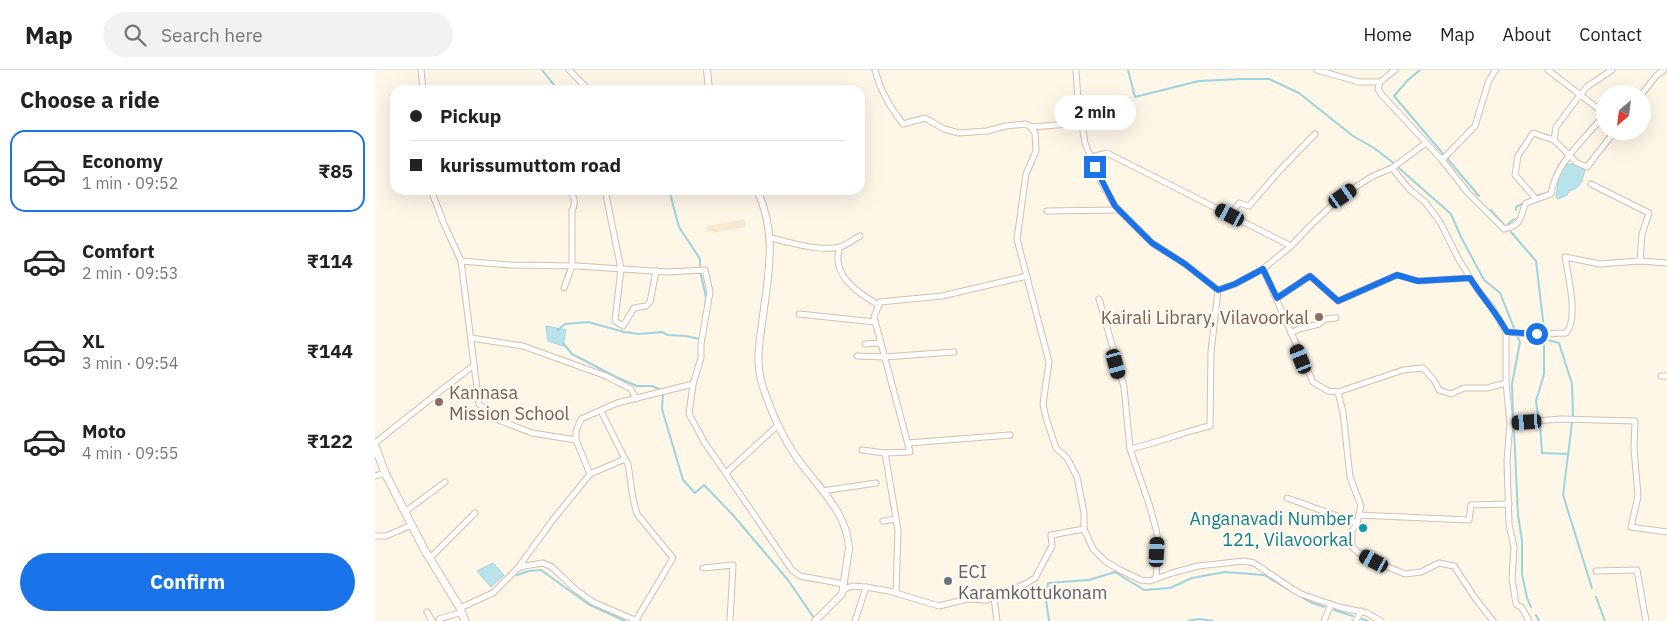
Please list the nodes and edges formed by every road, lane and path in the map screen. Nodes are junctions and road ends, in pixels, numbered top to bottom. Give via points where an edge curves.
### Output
1 (421, 70) edge
2 (569, 70) edge
3 (707, 70) edge
4 (875, 70) edge
5 (1076, 70) edge
6 (1317, 70) edge
7 (1395, 70) edge
8 (1495, 70) edge
9 (1548, 70) edge
10 (1611, 70) edge
11 (1664, 70) edge
12 (1380, 82) junction
13 (422, 85) edge
14 (584, 85) edge
15 (708, 85) edge
16 (1649, 85) edge
17 (1580, 95) junction
18 (1082, 123) junction
19 (1031, 127) junction
20 (1315, 134) dead end
21 (1554, 140) junction
22 (1608, 140) edge
23 (1425, 143) junction
24 (1569, 156) junction
25 (1091, 157) junction
26 (1444, 157) junction
27 (1392, 167) junction
28 (1591, 184) dead end
29 (433, 195) edge
30 (573, 195) edge
31 (606, 195) edge
32 (759, 195) edge
33 (1536, 199) junction
34 (1119, 210) junction
35 (1047, 211) dead end
36 (1230, 215) junction
37 (861, 236) dead end
38 (770, 238) junction
39 (840, 246) junction
40 (1291, 246) junction
41 (461, 261) junction
42 (1640, 261) junction
43 (1667, 263) edge
44 (572, 266) junction
45 (621, 269) junction
46 (1263, 269) junction
47 (656, 271) junction
48 (1027, 276) junction
49 (1470, 278) junction
50 (564, 288) dead end
51 (1218, 290) junction
52 (1277, 298) junction
53 (1099, 299) dead end
54 (879, 305) junction
55 (799, 314) dead end
56 (1336, 318) dead end
57 (875, 322) junction
58 (1507, 332) junction
59 (1291, 333) junction
60 (471, 338) junction
61 (881, 343) junction
62 (865, 344) dead end
63 (954, 352) dead end
64 (857, 356) dead end
65 (884, 357) junction
66 (474, 365) junction
67 (1506, 383) junction
68 (693, 384) junction
69 (1338, 392) junction
70 (636, 399) junction
71 (601, 410) junction
72 (1510, 423) junction
73 (777, 426) junction
74 (1010, 435) dead end
75 (576, 440) junction
76 (909, 442) junction
77 (375, 445) edge
78 (1130, 449) junction
79 (862, 450) dead end
80 (885, 453) junction
81 (377, 458) edge
82 (625, 459) junction
83 (385, 473) junction
84 (726, 473) junction
85 (590, 474) junction
86 (375, 476) edge
87 (445, 482) dead end
88 (876, 483) dead end
89 (822, 491) junction
90 (1287, 498) dead end
91 (1509, 504) junction
92 (406, 511) junction
93 (475, 513) dead end
94 (1359, 515) junction
95 (896, 519) junction
96 (883, 521) dead end
97 (1357, 523) junction
98 (412, 525) junction
99 (1084, 529) junction
100 (1667, 532) edge
101 (375, 536) edge
102 (430, 558) junction
103 (703, 568) dead end
104 (517, 569) junction
105 (1596, 571) dead end
106 (1156, 579) junction
107 (844, 587) junction
108 (866, 587) junction
109 (896, 593) junction
110 (994, 598) junction
111 (1331, 604) junction
112 (461, 610) junction
113 (1361, 611) junction
114 (427, 612) dead end
115 (439, 619) dead end
116 (432, 621) edge
117 (465, 621) edge
118 (637, 621) edge
119 (731, 621) edge
120 (815, 621) edge
121 (855, 621) edge
122 (997, 621) edge
123 (1324, 621) edge
124 (1356, 621) edge
125 (1381, 621) edge
126 (1493, 621) edge
127 (1529, 621) edge
128 (1646, 621) edge

1 - 13 street
2 - 14 street
3 - 15 street
4 - 19 street via 889,104 903,124 925,118 944,129 959,132 987,131 1019,124
5 - 18 street
6 - 12 street via 1359,82
7 - 12 street
8 - 26 street via 1475,126
9 - 17 street
10 - 17 street
11 - 16 street
12 - 23 street via 1378,89 1382,95
17 - 21 street via 1556,127
17 - 24 street via 1605,114
18 - 19 street
18 - 25 street
19 - 48 street via 1035,133 1036,151 1025,174 1017,239
20 - 36 street via 1249,206 1239,203
21 - 24 street
21 - 33 street via 1533,133 1517,156 1515,175
22 - 24 street via 1587,167
23 - 26 street
23 - 27 street
24 - 33 street via 1553,183 1551,194
25 - 34 street via 1099,178
25 - 36 street via 1107,153
26 - 33 street via 1469,193 1504,229 1515,227 1521,220 1526,203
27 - 40 street via 1343,196
27 - 49 street via 1440,222
28 - 42 street via 1649,212 1642,234
29 - 41 street
30 - 44 street
31 - 45 street
32 - 38 street via 768,220
34 - 35 street
34 - 51 street via 1152,243
36 - 40 street
37 - 39 street
38 - 39 street via 811,247
38 - 73 street via 768,281 757,359
39 - 54 street via 837,255 842,275 859,294
40 - 46 street
41 - 44 street
41 - 60 street
42 - 43 street
42 - 58 street via 1600,264 1565,257 1571,296 1570,329 1566,333
44 - 45 street
44 - 50 street
45 - 47 street
45 - 47 street via 615,321 623,326 634,308 650,302
46 - 51 street
46 - 52 street
47 - 68 street via 705,270 710,292 701,358
48 - 54 street via 942,296 880,302
48 - 99 street via 1049,362 1043,404 1056,448 1067,458 1077,477
49 - 52 street via 1418,281 1397,275 1338,301 1310,276
49 - 58 street
51 - 78 street via 1211,352 1210,426
52 - 59 street
53 - 78 street via 1124,387
54 - 57 street
55 - 57 street
56 - 59 street via 1325,319
57 - 61 street
58 - 67 street
59 - 69 street via 1313,382 1328,392
60 - 66 street
60 - 70 street via 523,346 606,376 631,389
61 - 62 street
61 - 65 street
63 - 65 street
64 - 65 street
65 - 76 street
66 - 75 street via 479,404 495,419 532,433
66 - 77 street
67 - 69 street via 1487,388 1464,388 1451,394 1439,390 1423,368 1403,370
67 - 72 street
68 - 70 street
68 - 84 street via 689,414
69 - 94 street via 1349,477 1361,506
70 - 71 street
71 - 75 street via 581,419
71 - 82 street
72 - 91 street via 1507,460
72 - 100 street via 1635,420 1637,496 1631,527
73 - 84 street
73 - 89 street
74 - 76 street
75 - 85 street
76 - 80 street via 910,452
77 - 81 main road
78 - 106 street via 1158,541
79 - 80 street
80 - 95 street
81 - 83 main road
82 - 85 street
82 - 118 street via 637,514 673,558
83 - 86 street
83 - 92 main road
84 - 107 street via 792,570 801,576
85 - 104 street
87 - 92 street
88 - 89 street
89 - 107 street via 837,510 849,541
90 - 97 street
91 - 94 street via 1471,505 1469,520
91 - 127 street via 1514,547 1514,597
92 - 98 main road
93 - 102 street
94 - 97 street
95 - 96 street
95 - 109 street
97 - 126 street via 1352,531 1351,546 1359,553 1405,574 1421,572 1439,563 1454,566
98 - 101 street via 386,536
98 - 102 main road
99 - 106 street via 1093,549 1105,561 1141,580
99 - 110 street via 1051,535 1052,546 1035,578
102 - 112 main road
103 - 119 street via 733,565
104 - 112 street via 493,593
104 - 118 street via 529,564 547,564 593,602
105 - 128 street via 1637,570
106 - 111 street via 1198,566 1244,561 1254,563 1301,594
107 - 108 street
107 - 120 street via 837,600
108 - 109 street
108 - 121 street
109 - 110 street via 939,606 967,599
110 - 122 street
111 - 113 street
111 - 123 street
112 - 115 street
112 - 117 main road
113 - 124 street
113 - 125 street
114 - 116 street

